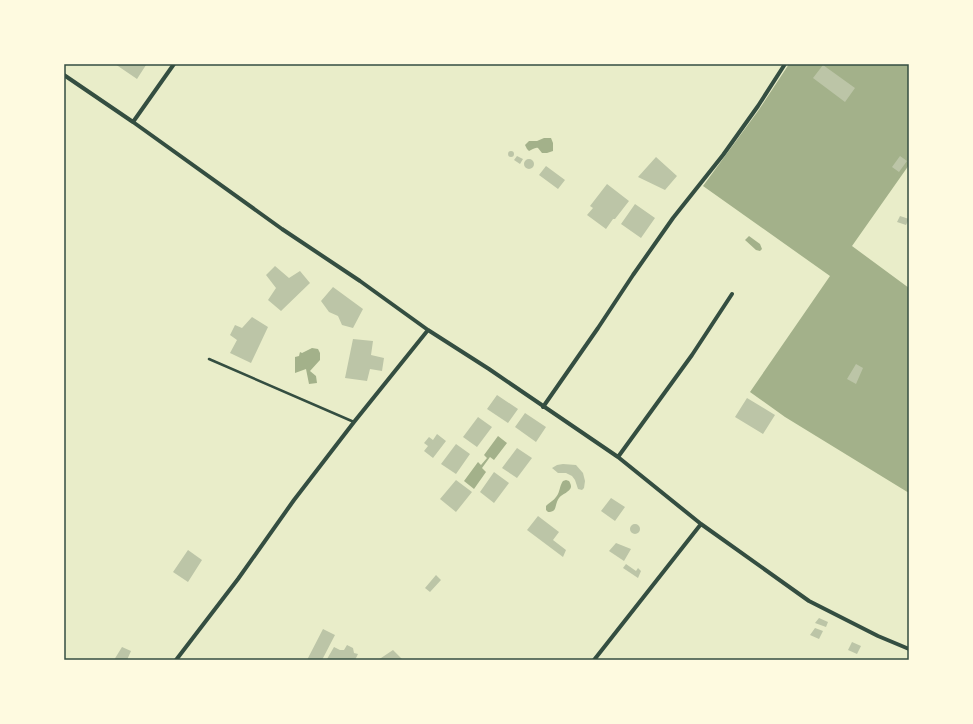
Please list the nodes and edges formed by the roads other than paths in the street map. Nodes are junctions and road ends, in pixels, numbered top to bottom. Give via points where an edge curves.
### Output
1 (174, 64) edge
2 (784, 64) edge
3 (64, 75) edge
4 (133, 122) junction
5 (732, 294) dead end
6 (428, 330) junction
7 (209, 359) dead end
8 (543, 407) junction
9 (354, 422) junction
10 (618, 457) junction
11 (701, 524) junction
12 (909, 649) edge
13 (176, 660) edge
14 (594, 660) edge

1 - 4 street
2 - 8 street via 723,156 673,218
3 - 4 street
4 - 6 street
5 - 10 street via 692,355
6 - 8 street
6 - 9 street
7 - 9 lane
8 - 10 street
9 - 13 street
10 - 11 street
11 - 12 street via 809,601
11 - 14 street

